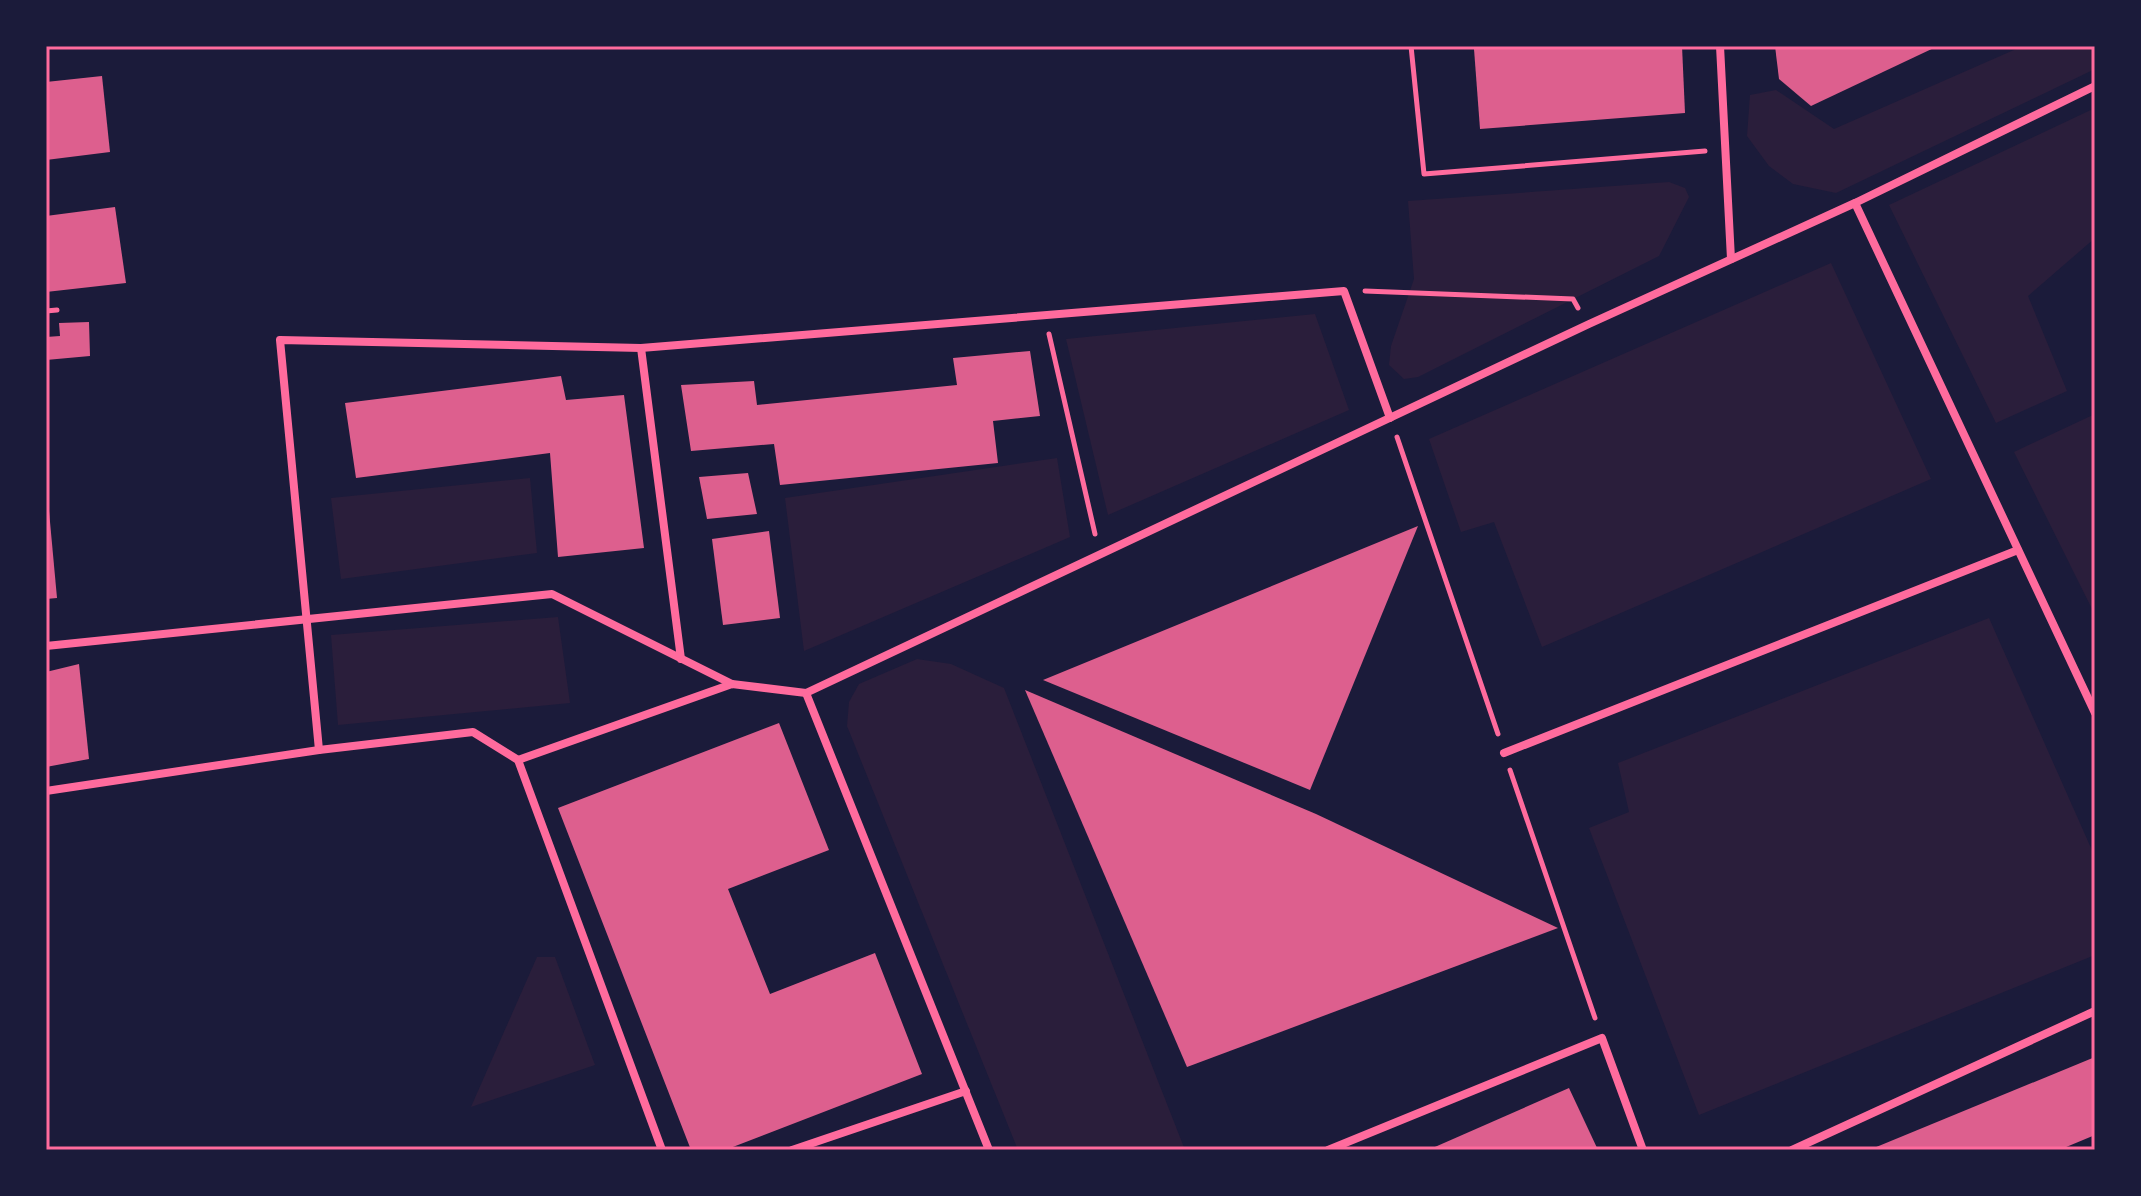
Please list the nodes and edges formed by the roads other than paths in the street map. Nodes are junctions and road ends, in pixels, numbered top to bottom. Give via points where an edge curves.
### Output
1 (1720, 46) edge
2 (2095, 86) edge
3 (1855, 203) junction
4 (1731, 259) junction
5 (641, 348) junction
6 (1390, 418) junction
7 (2018, 550) junction
8 (306, 619) junction
9 (46, 646) edge
10 (681, 659) junction
11 (732, 684) junction
12 (806, 693) junction
13 (2095, 713) edge
14 (319, 750) junction
15 (1504, 753) road end
16 (518, 760) junction
17 (46, 791) edge
18 (2095, 1011) edge
19 (966, 1091) junction
20 (662, 1150) edge
21 (792, 1150) edge
22 (989, 1150) edge
23 (1328, 1150) edge
24 (1643, 1150) edge
25 (1792, 1150) edge

1 - 4 street
2 - 3 street
3 - 4 street
3 - 7 street
4 - 6 street
5 - 6 street via 1344,291
5 - 8 street via 280,340
5 - 10 street
6 - 12 street
7 - 13 street
7 - 15 street
8 - 9 street
8 - 10 street via 552,594
8 - 14 street
10 - 11 street
11 - 12 street
11 - 16 street
12 - 19 street
14 - 16 street via 473,732
14 - 17 street
16 - 20 street
18 - 25 street
19 - 21 street
19 - 22 street
23 - 24 street via 1602,1038

